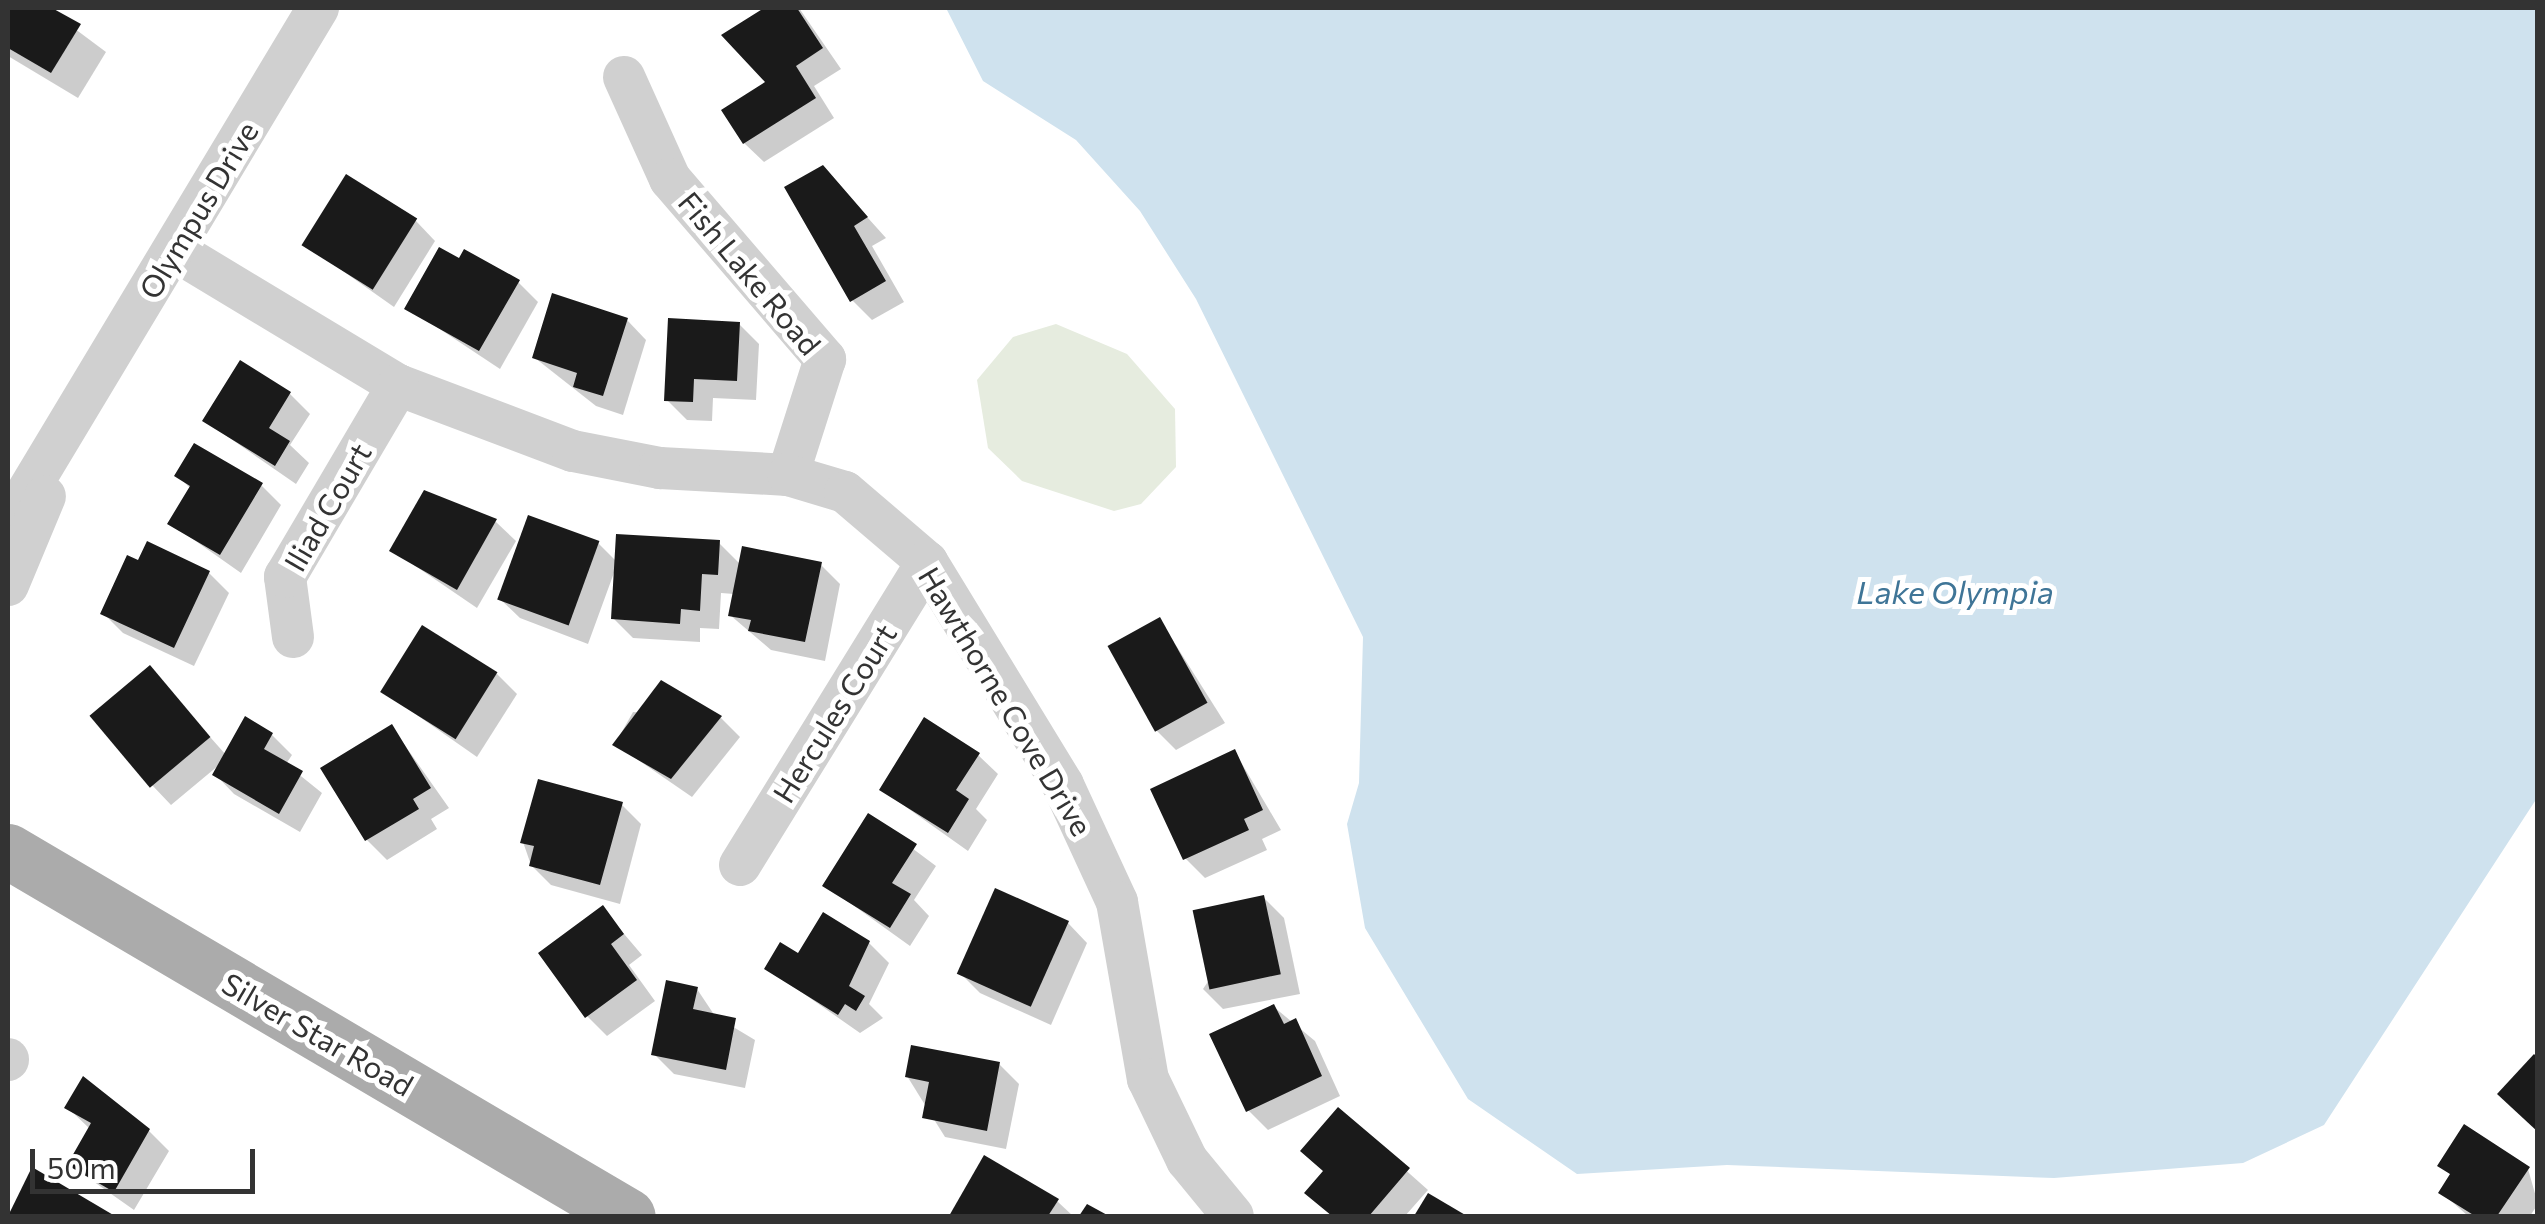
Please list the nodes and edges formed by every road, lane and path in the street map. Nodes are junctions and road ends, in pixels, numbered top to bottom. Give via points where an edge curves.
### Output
1 (318, 8) edge
2 (624, 77) dead end
3 (174, 250) junction
4 (398, 385) junction
5 (80, 412) junction
6 (788, 475) junction
7 (8, 524) edge
8 (927, 562) junction
9 (8, 585) edge
10 (293, 637) dead end
11 (8, 852) edge
12 (740, 865) dead end
13 (628, 1216) edge
14 (1233, 1216) edge

1 - 3 street, Olympus Drive
2 - 6 street, Fish Lake Road via 670,179 825,359
3 - 4 street, Hawthorne Cove Drive
3 - 5 street, Olympus Drive
4 - 6 street, Hawthorne Cove Drive via 572,451 660,468
4 - 10 street, Iliad Court via 284,577
5 - 7 street, Olympus Drive
5 - 9 street, Olympus Drive
6 - 8 street, Hawthorne Cove Drive via 845,492
8 - 12 street, Hercules Court
8 - 14 street, Hawthorne Cove Drive via 1062,785 1102,868 1117,902 1148,1078 1188,1160
11 - 13 main road, Silver Star Road

